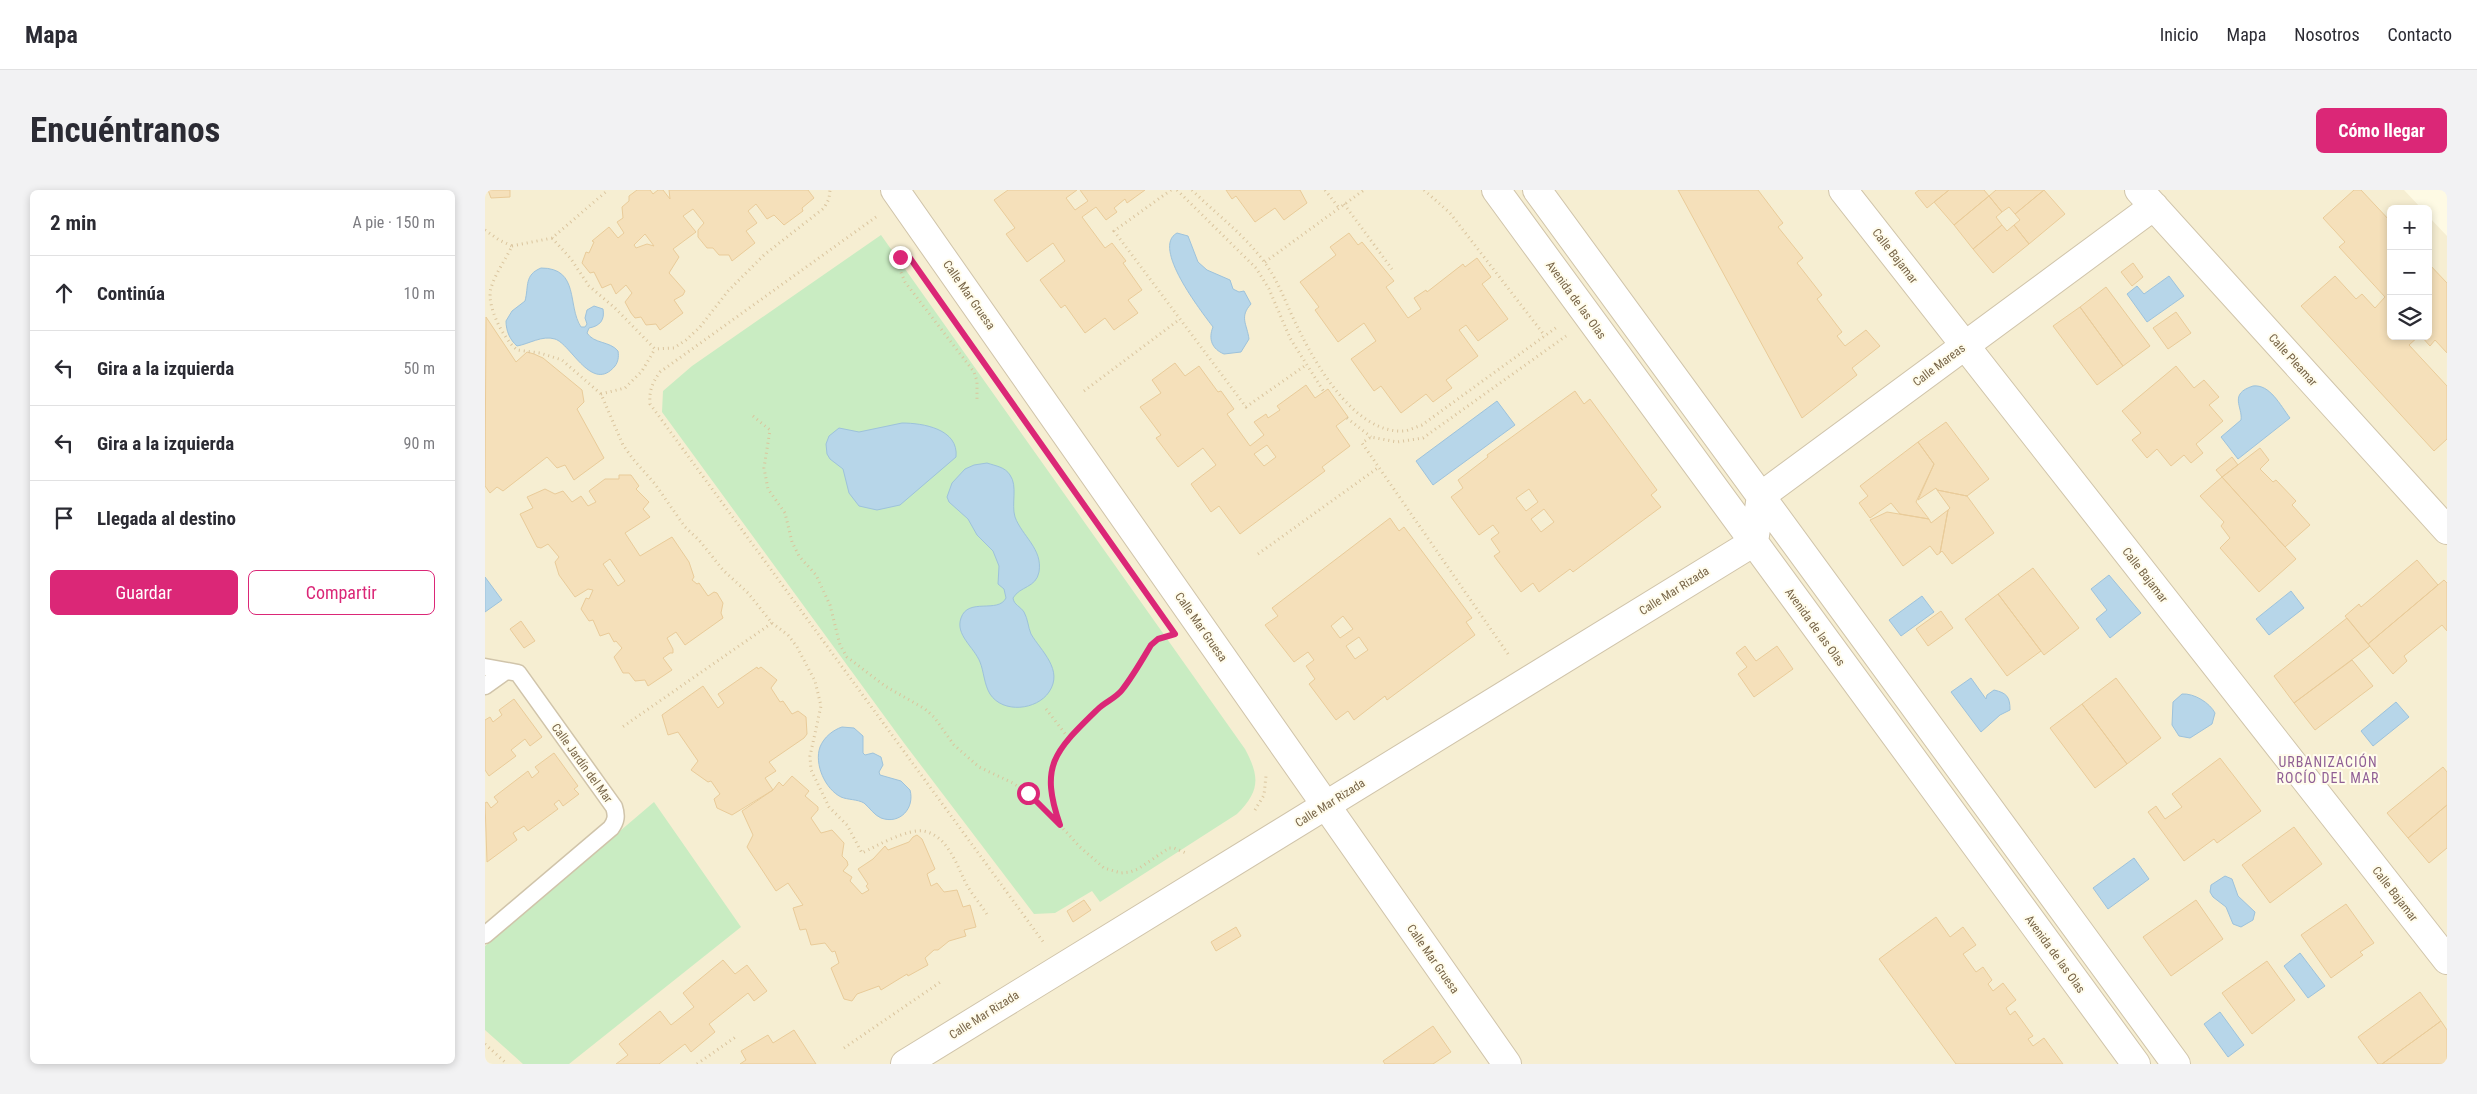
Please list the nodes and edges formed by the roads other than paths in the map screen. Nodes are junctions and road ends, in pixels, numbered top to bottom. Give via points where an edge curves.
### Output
1 (895, 190) edge
2 (1496, 190) edge
3 (1537, 190) edge
4 (1843, 190) edge
5 (2146, 198) edge
6 (1965, 345) junction
7 (1761, 496) junction
8 (2447, 530) edge
9 (1754, 542) junction
10 (485, 667) edge
11 (506, 671) junction
12 (485, 686) edge
13 (1325, 806) junction
14 (485, 934) edge
15 (2447, 960) edge
16 (905, 1064) edge
17 (1507, 1064) edge
18 (2136, 1064) edge
19 (2176, 1064) edge

1 - 13 street, Calle Mar Gruesa
2 - 9 street, Avenida de las Olas
3 - 7 street
4 - 6 street, Calle Bajamar
5 - 6 street, Calle Mareas
5 - 8 street, Calle Pleamar
6 - 7 street, Calle Mareas
6 - 15 street, Calle Bajamar
7 - 9 street
7 - 19 street
9 - 13 street, Calle Mar Rizada
9 - 18 street, Avenida de las Olas
10 - 11 lane, Calle Jardín del Mar
11 - 12 lane
11 - 14 lane, Calle Jardín del Mar via 517,673 616,814 611,828
13 - 16 street, Calle Mar Rizada
13 - 17 street, Calle Mar Gruesa

